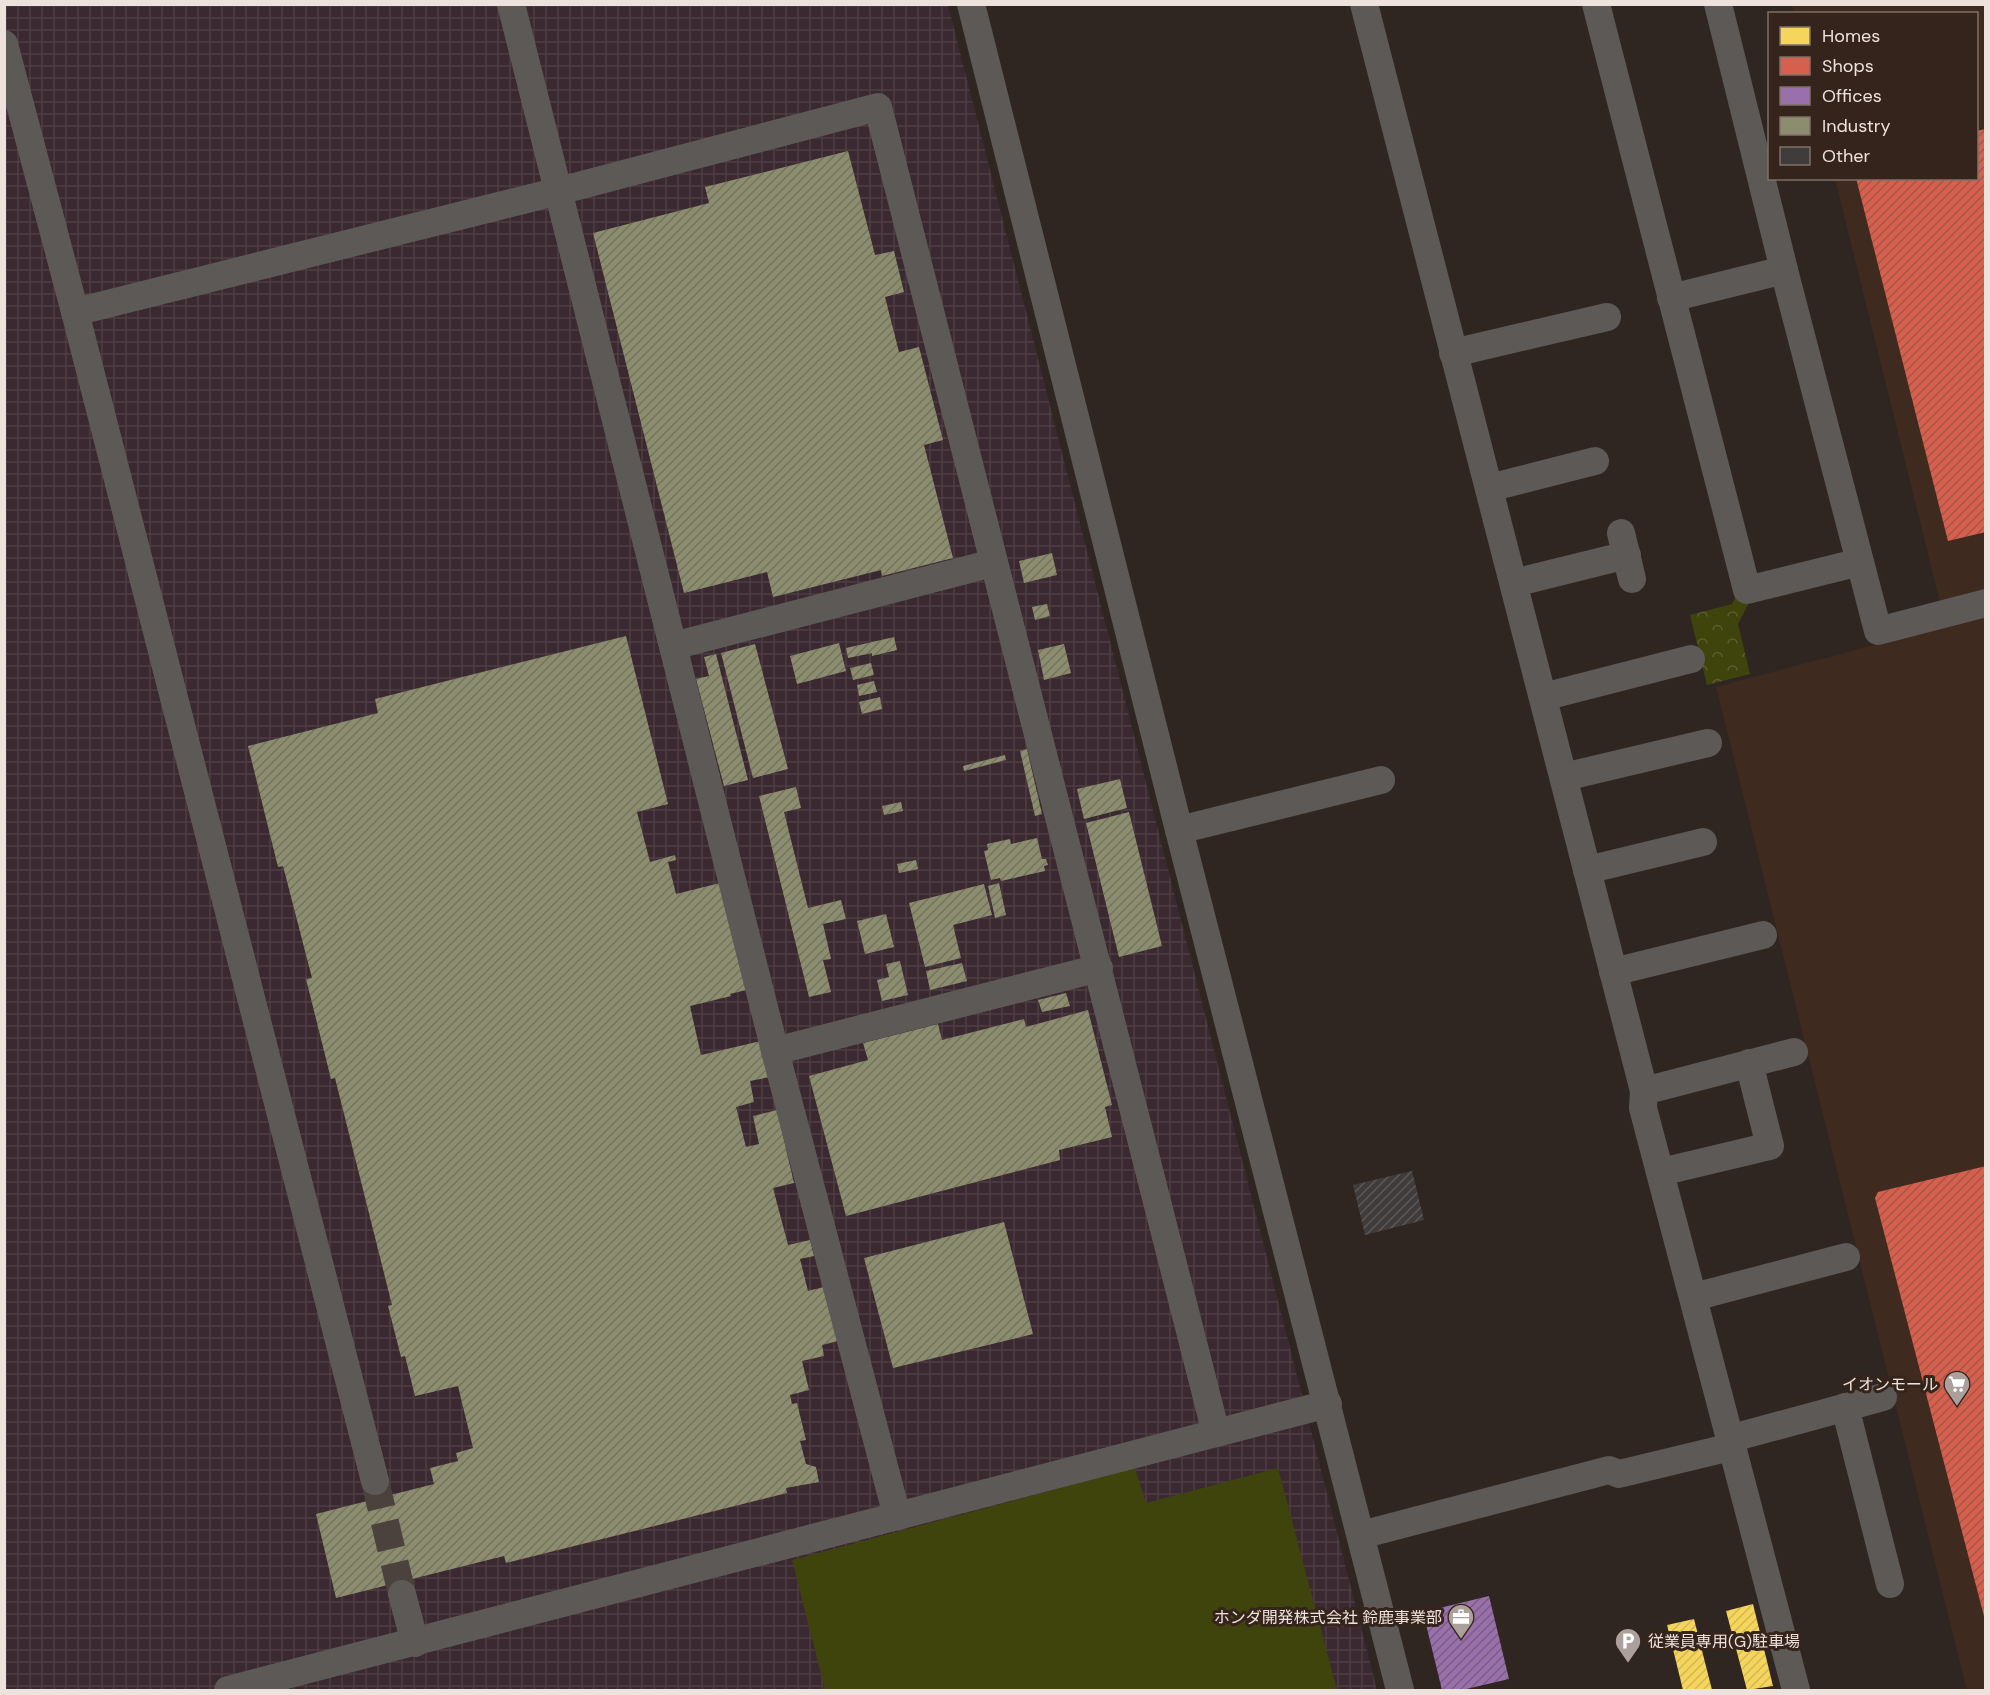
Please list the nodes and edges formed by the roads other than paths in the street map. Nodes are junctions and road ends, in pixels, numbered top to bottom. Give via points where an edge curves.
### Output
1 (511, 4) edge
2 (971, 4) edge
3 (1364, 4) edge
4 (1596, 4) edge
5 (1718, 4) edge
6 (4, 44) edge
7 (559, 191) junction
8 (1784, 270) junction
9 (1671, 298) junction
10 (75, 312) junction
11 (1607, 317) dead end
12 (1453, 353) junction
13 (1595, 461) dead end
14 (1489, 488) junction
15 (1627, 556) dead end
16 (1860, 562) junction
17 (993, 563) junction
18 (1514, 584) junction
19 (1986, 603) edge
20 (673, 646) junction
21 (1691, 659) dead end
22 (1543, 697) junction
23 (1708, 743) dead end
24 (1564, 777) junction
25 (1380, 780) dead end
26 (1179, 830) junction
27 (1703, 842) dead end
28 (1587, 870) junction
29 (1763, 934) dead end
30 (1099, 968) junction
31 (1613, 972) junction
32 (775, 1051) junction
33 (1794, 1052) dead end
34 (1749, 1063) junction
35 (1644, 1091) junction
36 (1661, 1172) junction
37 (1846, 1257) dead end
38 (1694, 1297) junction
39 (1883, 1397) dead end
40 (1328, 1404) junction
41 (1845, 1407) junction
42 (1216, 1433) junction
43 (1730, 1443) junction
44 (375, 1481) tunnel mouth
45 (897, 1516) junction
46 (1361, 1535) junction
47 (1890, 1584) dead end
48 (402, 1594) tunnel mouth
49 (415, 1643) junction
50 (228, 1690) edge
51 (1400, 1690) edge
52 (1796, 1690) edge

1 - 7 street
2 - 26 street
3 - 12 street
4 - 9 street
5 - 8 street
6 - 10 street
7 - 10 street
7 - 17 street via 878,107
7 - 20 street
8 - 9 street
8 - 16 street
9 - 16 street via 1747,590
10 - 44 street
11 - 12 street
12 - 14 street
13 - 14 street
14 - 18 street
15 - 18 street
16 - 19 street via 1878,631
17 - 20 street
17 - 30 street
18 - 22 street
20 - 32 street
21 - 22 street
22 - 24 street
23 - 24 street
24 - 28 street
25 - 26 street
26 - 40 street
27 - 28 street
28 - 31 street
29 - 31 street
30 - 32 street
30 - 42 street
31 - 35 street
32 - 45 street
33 - 34 street
34 - 35 street
34 - 36 street via 1770,1146
35 - 36 street via 1643,1108
36 - 38 street
37 - 38 street
38 - 43 street
39 - 41 street
40 - 42 street
40 - 46 street
41 - 43 street
41 - 47 street
42 - 45 street
43 - 46 street via 1619,1474 1609,1470
43 - 52 street
45 - 49 street
46 - 51 street
48 - 49 street
49 - 50 street

